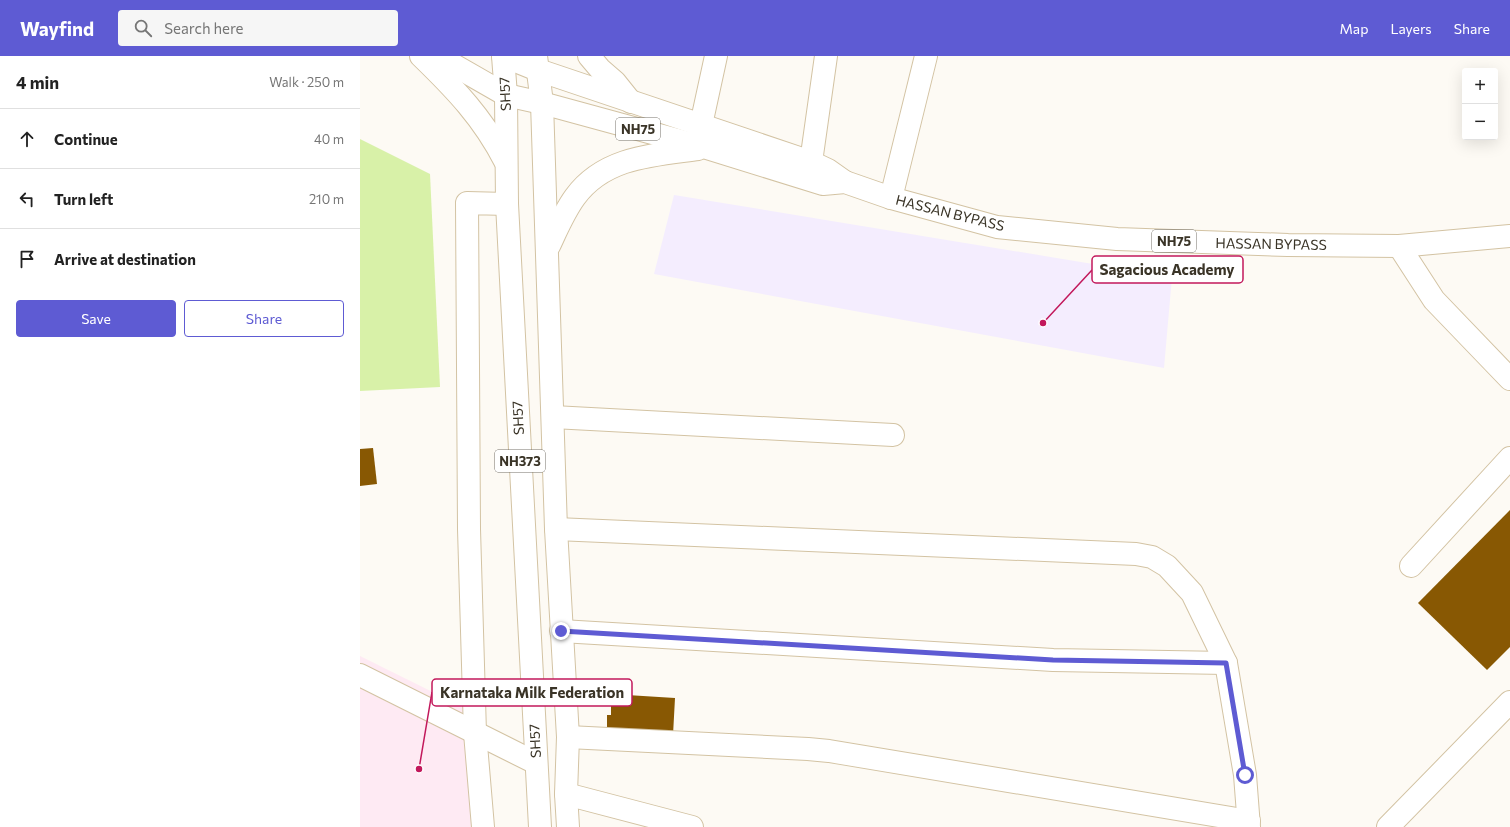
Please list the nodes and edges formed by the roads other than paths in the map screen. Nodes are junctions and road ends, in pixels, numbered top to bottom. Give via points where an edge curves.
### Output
1 (421, 56) edge
2 (438, 56) edge
3 (503, 56) edge
4 (589, 56) edge
5 (716, 56) edge
6 (826, 56) edge
7 (926, 56) edge
8 (537, 63) edge
9 (506, 95) junction
10 (631, 102) junction
11 (542, 103) junction
12 (701, 125) junction
13 (707, 148) junction
14 (811, 162) junction
15 (506, 164) junction
16 (845, 182) junction
17 (891, 198) junction
18 (507, 204) junction
19 (1510, 236) edge
20 (1399, 246) junction
21 (547, 249) junction
22 (1510, 379) edge
23 (553, 417) junction
24 (893, 435) dead end
25 (1510, 458) edge
26 (557, 536) junction
27 (524, 544) junction
28 (1411, 566) dead end
29 (561, 631) junction
30 (1226, 663) junction
31 (360, 675) edge
32 (1510, 702) edge
33 (476, 733) junction
34 (568, 738) junction
35 (536, 763) junction
36 (566, 794) junction
37 (1249, 824) edge
38 (482, 827) edge
39 (540, 827) edge
40 (568, 827) edge
41 (692, 827) edge
42 (1388, 827) edge

1 - 15 main road via 476,114 494,140
2 - 9 main road, HASSAN BYPASS / NH75
3 - 8 main road, NH75
3 - 9 main road, SH57 / NH373
4 - 10 main road
5 - 12 main road
6 - 14 main road
7 - 17 main road
8 - 10 main road, NH75
8 - 11 main road, NH373
9 - 11 main road, HASSAN BYPASS / NH75
9 - 15 main road, SH57 / NH373
10 - 12 main road, NH75
11 - 13 main road, HASSAN BYPASS / NH75
11 - 21 main road, NH373
12 - 14 main road, NH75
13 - 16 main road, HASSAN BYPASS / NH75 via 824,184
13 - 21 main road via 633,159 608,169 576,196
14 - 16 main road, NH75
15 - 18 main road, SH57 / NH373
16 - 17 main road, HASSAN BYPASS / NH75
17 - 20 main road, HASSAN BYPASS / NH75 via 997,227 1118,240
18 - 27 main road, SH57 / NH373
18 - 33 main road via 467,203 469,530
19 - 20 main road, HASSAN BYPASS / NH75
20 - 22 main road via 1434,300
21 - 23 main road, NH373
23 - 24 main road
23 - 26 main road, NH373
25 - 28 main road
26 - 27 main road
26 - 29 main road, NH373
26 - 30 main road via 1136,554 1152,557 1167,566 1192,593
27 - 35 main road, SH57 / NH373
29 - 30 main road via 1053,660
29 - 34 main road, NH373
30 - 37 main road via 1245,775
31 - 33 main road
32 - 42 main road
33 - 35 main road
33 - 38 main road
34 - 36 main road, NH373
34 - 37 main road via 808,749
35 - 39 main road, SH57 / NH373
36 - 40 main road, NH373
36 - 41 main road

